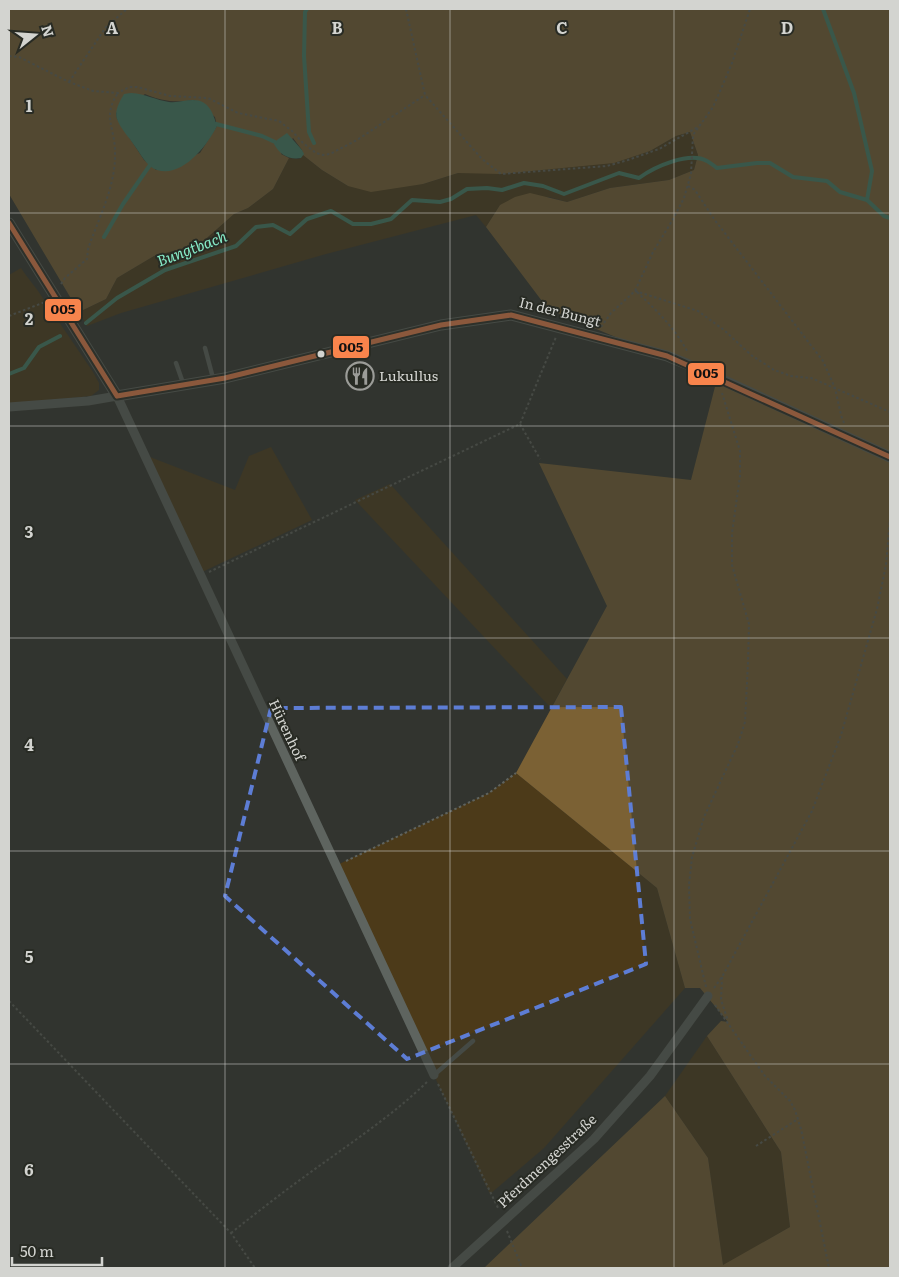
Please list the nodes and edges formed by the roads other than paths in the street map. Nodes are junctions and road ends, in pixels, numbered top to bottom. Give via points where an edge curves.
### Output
1 (9, 223) edge
2 (205, 348) dead end
3 (176, 363) dead end
4 (213, 379) junction
5 (184, 384) junction
6 (117, 396) junction
7 (9, 407) edge
8 (890, 457) edge
9 (708, 996) road end
10 (473, 1040) dead end
11 (434, 1075) joint
12 (452, 1268) edge

1 - 6 street
2 - 4 lane
3 - 5 lane
4 - 5 street, In der Bungt
4 - 8 street, In der Bungt via 441,325 512,315 667,356
5 - 6 street, In der Bungt
6 - 7 street
6 - 11 street, Hürenhof
9 - 12 street, Pferdmengesstraße via 650,1076 594,1139
10 - 11 lane

